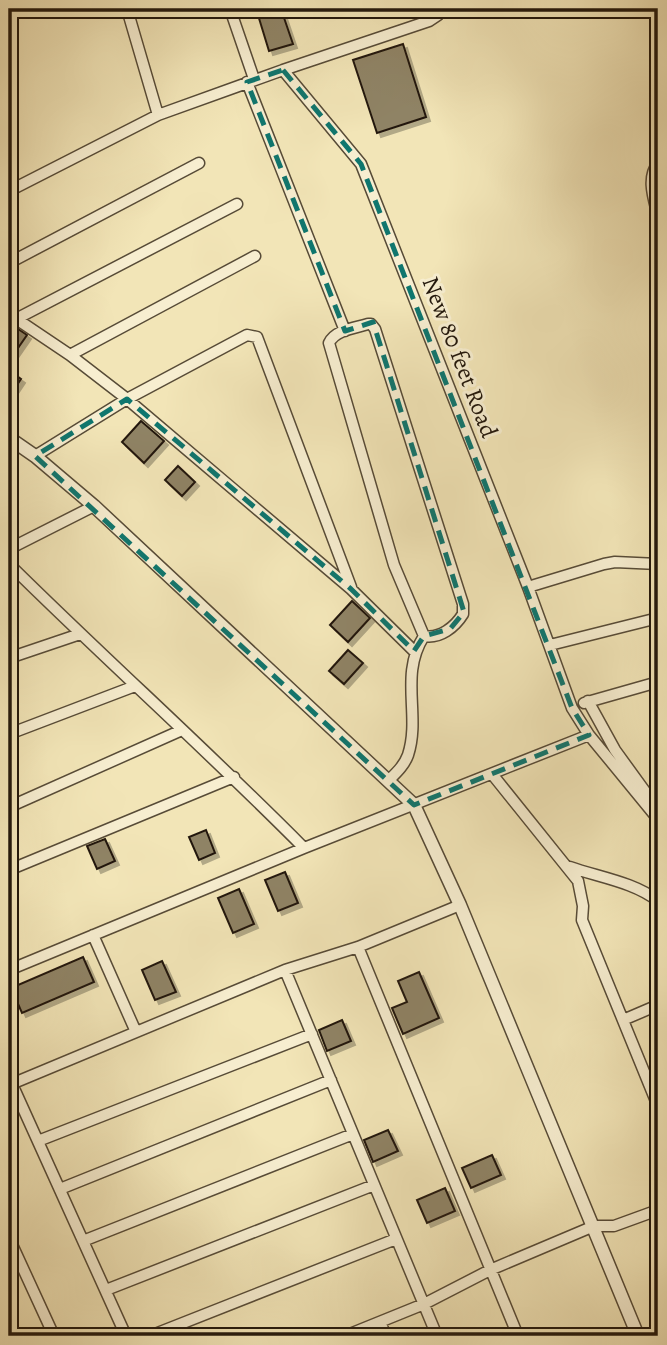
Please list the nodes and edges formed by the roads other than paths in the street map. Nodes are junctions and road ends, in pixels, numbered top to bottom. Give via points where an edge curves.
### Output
1 (127, 9) edge
2 (230, 9) edge
3 (441, 9) edge
4 (283, 70) junction
5 (250, 80) junction
6 (158, 115) junction
7 (199, 163) dead end
8 (658, 163) edge
9 (9, 191) edge
10 (237, 204) dead end
11 (658, 216) edge
12 (255, 256) dead end
13 (9, 263) edge
14 (12, 316) edge
15 (345, 331) junction
16 (69, 355) junction
17 (127, 399) junction
18 (9, 438) edge
19 (35, 456) junction
20 (94, 506) junction
21 (9, 549) edge
22 (9, 564) edge
23 (658, 564) edge
24 (528, 587) junction
25 (351, 589) junction
26 (658, 618) edge
27 (80, 634) junction
28 (424, 636) junction
29 (550, 645) junction
30 (415, 652) junction
31 (9, 658) edge
32 (658, 682) edge
33 (135, 686) junction
34 (588, 701) junction
35 (572, 708) junction
36 (183, 730) junction
37 (9, 734) edge
38 (589, 735) junction
39 (492, 774) junction
40 (234, 778) junction
41 (388, 781) junction
42 (414, 805) junction
43 (9, 807) edge
44 (658, 809) edge
45 (658, 819) edge
46 (304, 848) junction
47 (569, 867) junction
48 (9, 870) edge
49 (658, 901) edge
50 (460, 905) junction
51 (93, 935) junction
52 (358, 947) junction
53 (9, 970) edge
54 (285, 970) junction
55 (658, 1004) edge
56 (623, 1020) junction
57 (136, 1032) junction
58 (312, 1034) junction
59 (331, 1080) junction
60 (10, 1085) edge
61 (658, 1106) edge
62 (353, 1134) junction
63 (38, 1142) junction
64 (374, 1185) junction
65 (60, 1189) junction
66 (658, 1210) edge
67 (594, 1226) junction
68 (9, 1238) edge
69 (396, 1238) junction
70 (83, 1241) junction
71 (490, 1270) junction
72 (106, 1290) junction
73 (424, 1304) junction
74 (380, 1322) junction
75 (54, 1336) edge
76 (126, 1336) edge
77 (150, 1336) edge
78 (345, 1336) edge
79 (386, 1336) edge
80 (437, 1336) edge
81 (518, 1336) edge
82 (638, 1336) edge

1 - 6 street
2 - 5 street
3 - 4 street via 429,21
4 - 5 street
4 - 24 street, New 80 feet Road via 361,164
5 - 6 street
5 - 15 street
6 - 9 street
7 - 13 street
8 - 11 street via 651,182
10 - 14 street
12 - 16 street
14 - 16 street
15 - 28 street via 331,338 330,350 394,565
15 - 28 street via 368,324 375,329 463,604 463,614 450,629
16 - 17 street
17 - 19 street
17 - 25 street
17 - 25 street via 247,335 257,337
18 - 19 street
19 - 20 street
20 - 21 street
20 - 41 street
22 - 27 street
23 - 24 street via 615,562
24 - 29 street, New 80 feet Road
25 - 30 street
26 - 29 street
27 - 31 street
27 - 33 street
28 - 30 street
29 - 35 street, New 80 feet Road
30 - 41 street via 408,753
32 - 34 street
33 - 36 street
33 - 37 street
34 - 35 street
34 - 44 street via 615,750
35 - 38 street, New 80 feet Road
36 - 40 street
36 - 43 street
38 - 39 street
38 - 45 street, New 80 feet Road
39 - 42 street
39 - 47 street
40 - 46 street
40 - 48 street
41 - 42 street
42 - 46 street
42 - 50 street
46 - 51 street
47 - 49 street via 630,886
47 - 56 street via 581,891 582,920
50 - 52 street
50 - 67 street
51 - 53 street
51 - 57 street
52 - 54 street
52 - 71 street
54 - 57 street
54 - 58 street
55 - 56 street
56 - 61 street
57 - 60 street
58 - 59 street
58 - 63 street
59 - 62 street
59 - 65 street
60 - 63 street
62 - 64 street
62 - 70 street
63 - 65 street
64 - 69 street
64 - 72 street
65 - 70 street
66 - 67 street via 614,1226
67 - 71 street
67 - 82 street
68 - 75 street
69 - 73 street
69 - 77 street
70 - 72 street
71 - 73 street
71 - 81 street
72 - 76 street
73 - 74 street
73 - 80 street
74 - 78 street
74 - 79 street

